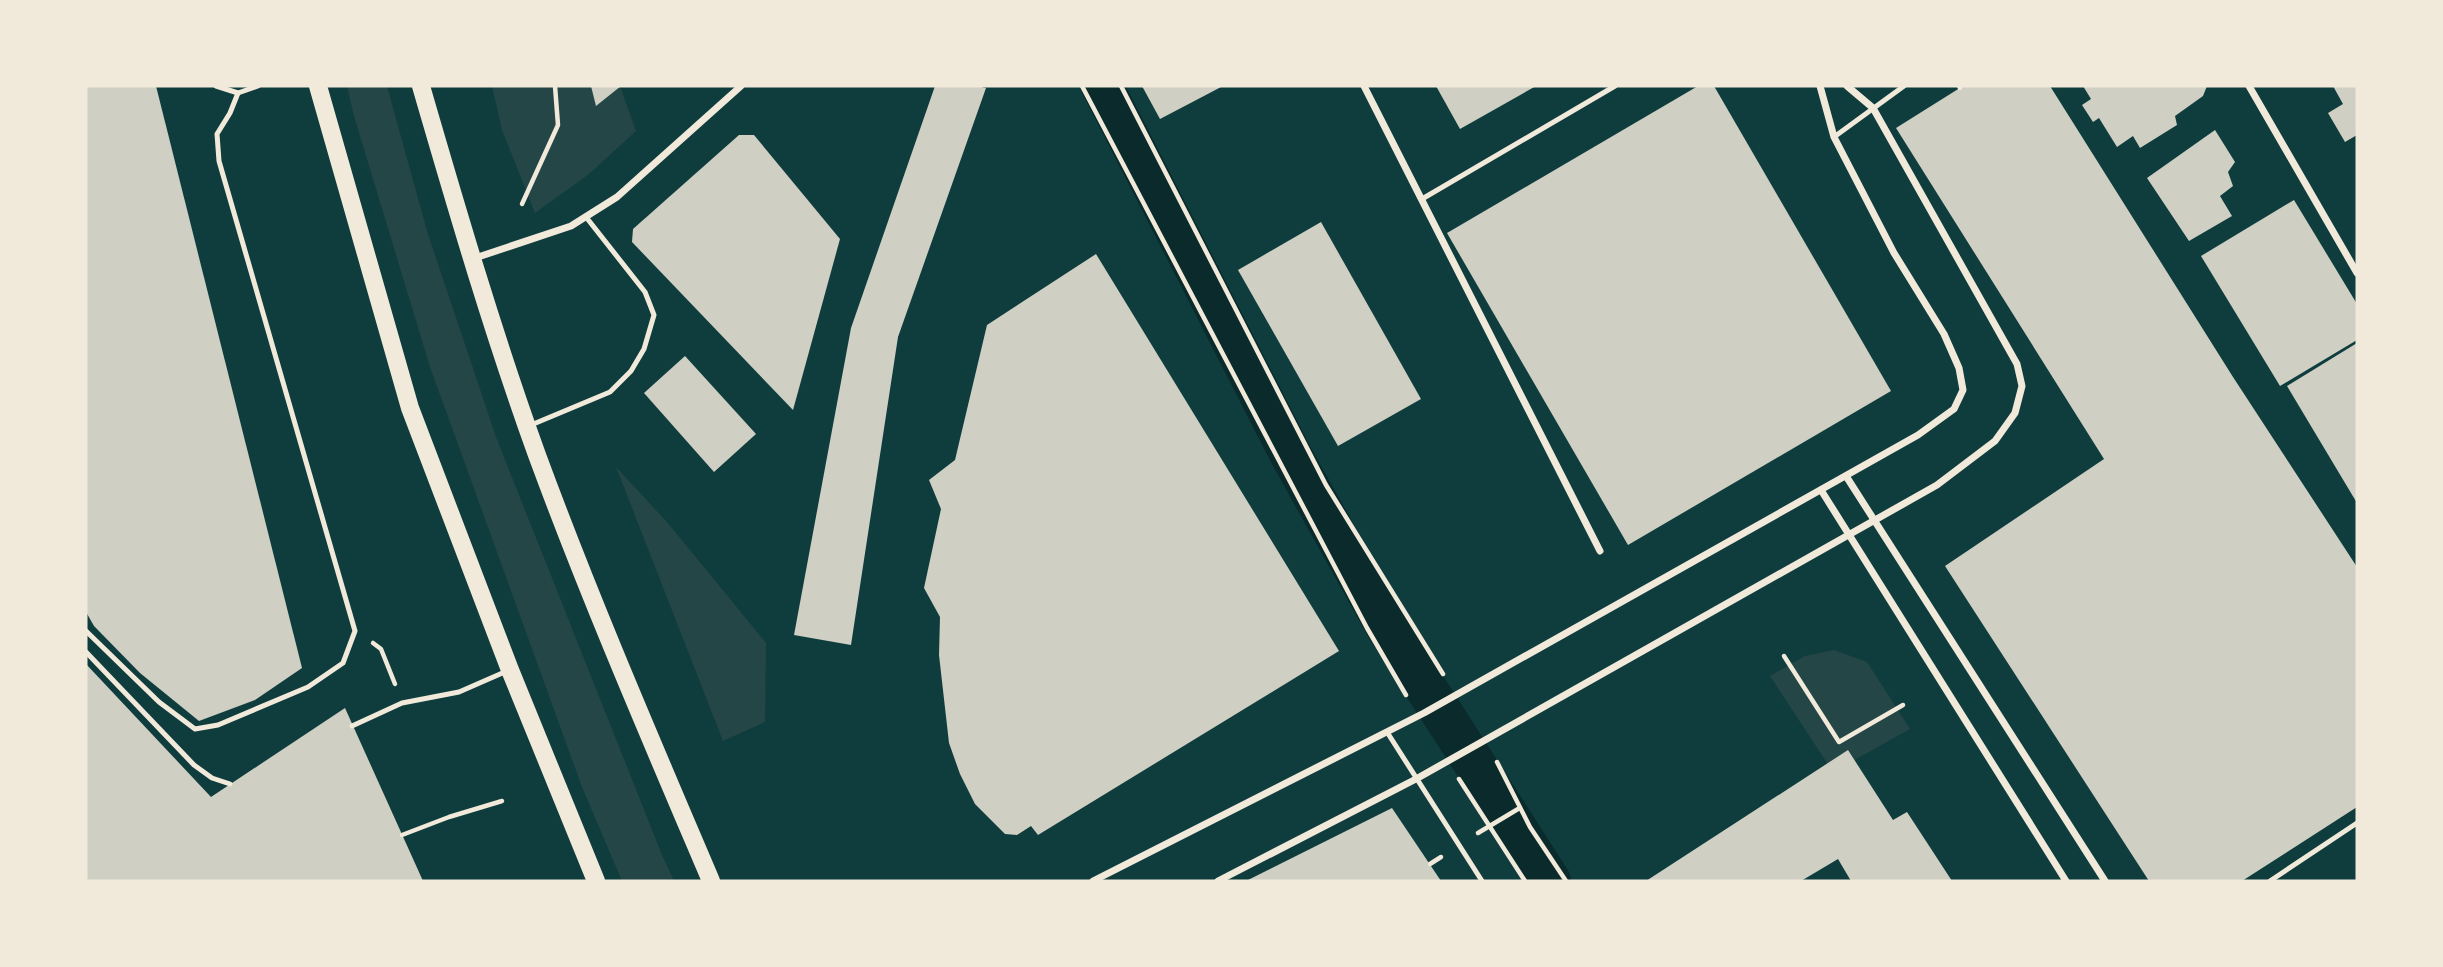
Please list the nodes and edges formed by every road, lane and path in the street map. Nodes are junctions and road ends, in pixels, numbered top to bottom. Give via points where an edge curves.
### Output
1 (216, 86) edge
2 (258, 86) edge
3 (317, 86) edge
4 (421, 86) edge
5 (555, 86) edge
6 (741, 86) edge
7 (1082, 86) edge
8 (1121, 86) edge
9 (1364, 86) edge
10 (1615, 86) edge
11 (1820, 86) edge
12 (1847, 86) edge
13 (1904, 86) edge
14 (2249, 86) edge
15 (238, 93) junction
16 (1873, 108) junction
17 (1833, 137) junction
18 (1422, 199) junction
19 (522, 204) dead end
20 (586, 217) junction
21 (472, 259) junction
22 (2357, 273) edge
23 (528, 426) junction
24 (1846, 476) junction
25 (1821, 489) junction
26 (1875, 521) junction
27 (1850, 535) junction
28 (1600, 551) dead end
29 (86, 631) edge
30 (355, 631) junction
31 (86, 652) edge
32 (1784, 656) dead end
33 (510, 670) junction
34 (1452, 697) junction
35 (1409, 699) dead end
36 (402, 703) junction
37 (1903, 705) dead end
38 (352, 726) dead end
39 (1387, 732) junction
40 (1482, 742) junction
41 (1416, 779) junction
42 (230, 784) dead end
43 (502, 801) dead end
44 (1518, 809) dead end
45 (2357, 823) edge
46 (1492, 824) dead end
47 (402, 835) dead end
48 (1496, 837) dead end
49 (596, 881) edge
50 (711, 881) edge
51 (1093, 881) edge
52 (1218, 881) edge
53 (1482, 881) edge
54 (1525, 881) edge
55 (1566, 881) edge
56 (2066, 881) edge
57 (2105, 881) edge
58 (2270, 881) edge

1 - 15 lane
2 - 15 lane
3 - 33 main road via 410,408
4 - 21 main road
5 - 19 path via 558,125
6 - 20 street via 617,197
7 - 35 path via 1367,628
8 - 34 path via 1326,485
9 - 18 street
10 - 18 lane
11 - 17 street
12 - 16 street
13 - 16 lane
14 - 22 street
15 - 30 lane via 216,134 219,161
16 - 17 lane
16 - 26 street via 2017,364 2022,386 2015,413 1995,441 1937,485
17 - 24 street via 1894,253 1944,334 1964,390 1954,410
18 - 28 street
20 - 21 street
20 - 23 lane via 645,292 654,315 644,349 610,392
21 - 23 main road
23 - 50 main road via 632,699
24 - 25 street
24 - 26 street
25 - 27 street
25 - 34 street
26 - 27 street
26 - 57 street
27 - 40 street
27 - 56 street
29 - 30 lane via 159,702 195,729 218,725 308,687 343,663
30 - 36 path via 382,649
31 - 42 lane via 194,765
32 - 37 path via 1839,741
33 - 36 lane via 459,692
33 - 49 main road
34 - 39 street
36 - 38 lane
39 - 41 lane
39 - 51 street
40 - 41 street
40 - 55 path
41 - 52 street
41 - 53 lane
43 - 47 path
44 - 46 path
45 - 58 lane
48 - 54 path

